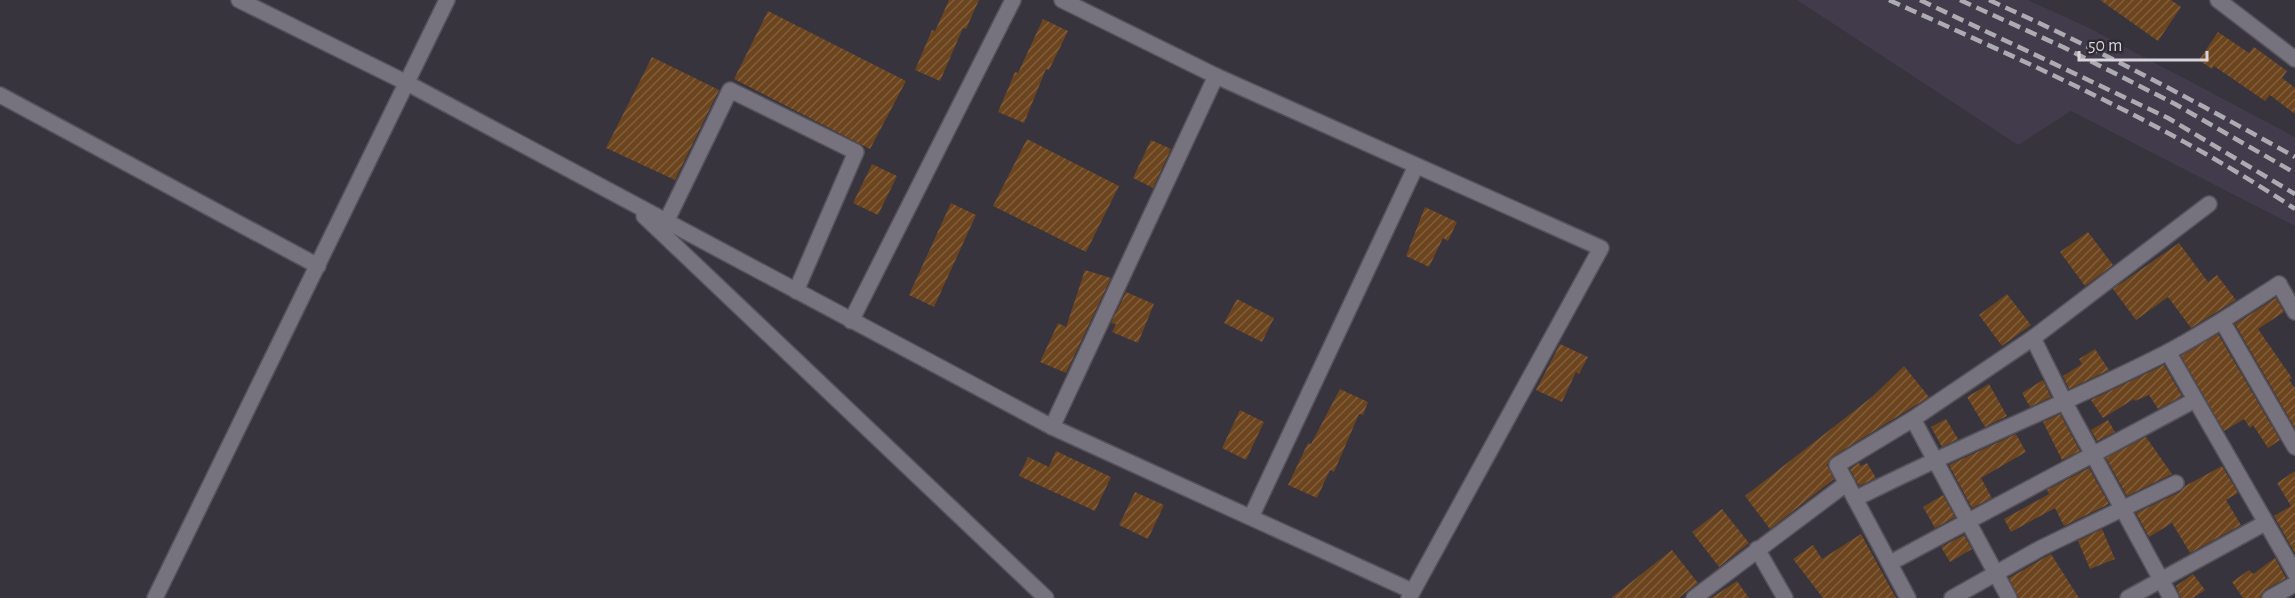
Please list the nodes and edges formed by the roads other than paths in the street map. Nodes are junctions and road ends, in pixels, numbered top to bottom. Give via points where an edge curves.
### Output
1 (239, 0) edge
2 (447, 0) edge
3 (1013, 0) edge
4 (1062, 0) edge
5 (2218, 0) edge
6 (2295, 59) edge
7 (1216, 76) junction
8 (407, 83) junction
9 (0, 94) edge
10 (1416, 166) junction
11 (629, 202) junction
12 (2209, 204) dead end
13 (666, 222) junction
14 (318, 266) junction
15 (2279, 284) junction
16 (796, 291) junction
17 (2295, 292) edge
18 (2295, 312) edge
19 (851, 321) junction
20 (2222, 321) junction
21 (2033, 338) junction
22 (2168, 352) junction
23 (2195, 400) junction
24 (2065, 403) junction
25 (1913, 419) junction
26 (1052, 427) junction
27 (2295, 447) edge
28 (2092, 453) junction
29 (1934, 459) junction
30 (1847, 483) junction
31 (2176, 483) dead end
32 (1855, 499) junction
33 (2124, 510) junction
34 (1251, 518) junction
35 (1967, 521) junction
36 (2265, 523) junction
37 (1757, 549) junction
38 (1890, 563) junction
39 (1996, 573) junction
40 (2295, 573) edge
41 (2162, 581) junction
42 (2295, 584) edge
43 (1410, 594) edge
44 (155, 598) edge
45 (1046, 598) edge
46 (1694, 598) edge
47 (1785, 598) edge
48 (1908, 598) edge
49 (1952, 598) edge
50 (2009, 598) edge
51 (2128, 598) edge
52 (2171, 598) edge
53 (2270, 598) edge

1 - 8 street
2 - 8 street
3 - 19 street
4 - 7 street
5 - 6 street
7 - 10 street
7 - 26 street
8 - 11 street
8 - 14 street
9 - 14 street
10 - 34 street
10 - 43 street via 1601,248
11 - 13 street
11 - 45 street
12 - 21 street
13 - 16 street
13 - 16 street via 730,90 856,152
14 - 44 street
15 - 17 street
15 - 18 street
15 - 20 street
16 - 19 street
19 - 26 street
20 - 22 street
20 - 27 street
21 - 24 street
21 - 25 street
22 - 23 street
22 - 24 street
23 - 28 street
23 - 36 street
24 - 28 street
24 - 29 street
25 - 29 street
25 - 30 street via 1837,465
26 - 34 street
28 - 33 street
28 - 35 street
29 - 32 street
29 - 35 street
30 - 32 street
30 - 37 street
31 - 33 street
32 - 38 street
33 - 39 street
33 - 41 street
34 - 43 street
35 - 38 street
35 - 39 street
36 - 40 street
36 - 41 street
37 - 46 street
37 - 47 street
38 - 48 street
39 - 49 street
39 - 50 street
41 - 51 street
41 - 52 street
42 - 53 street

